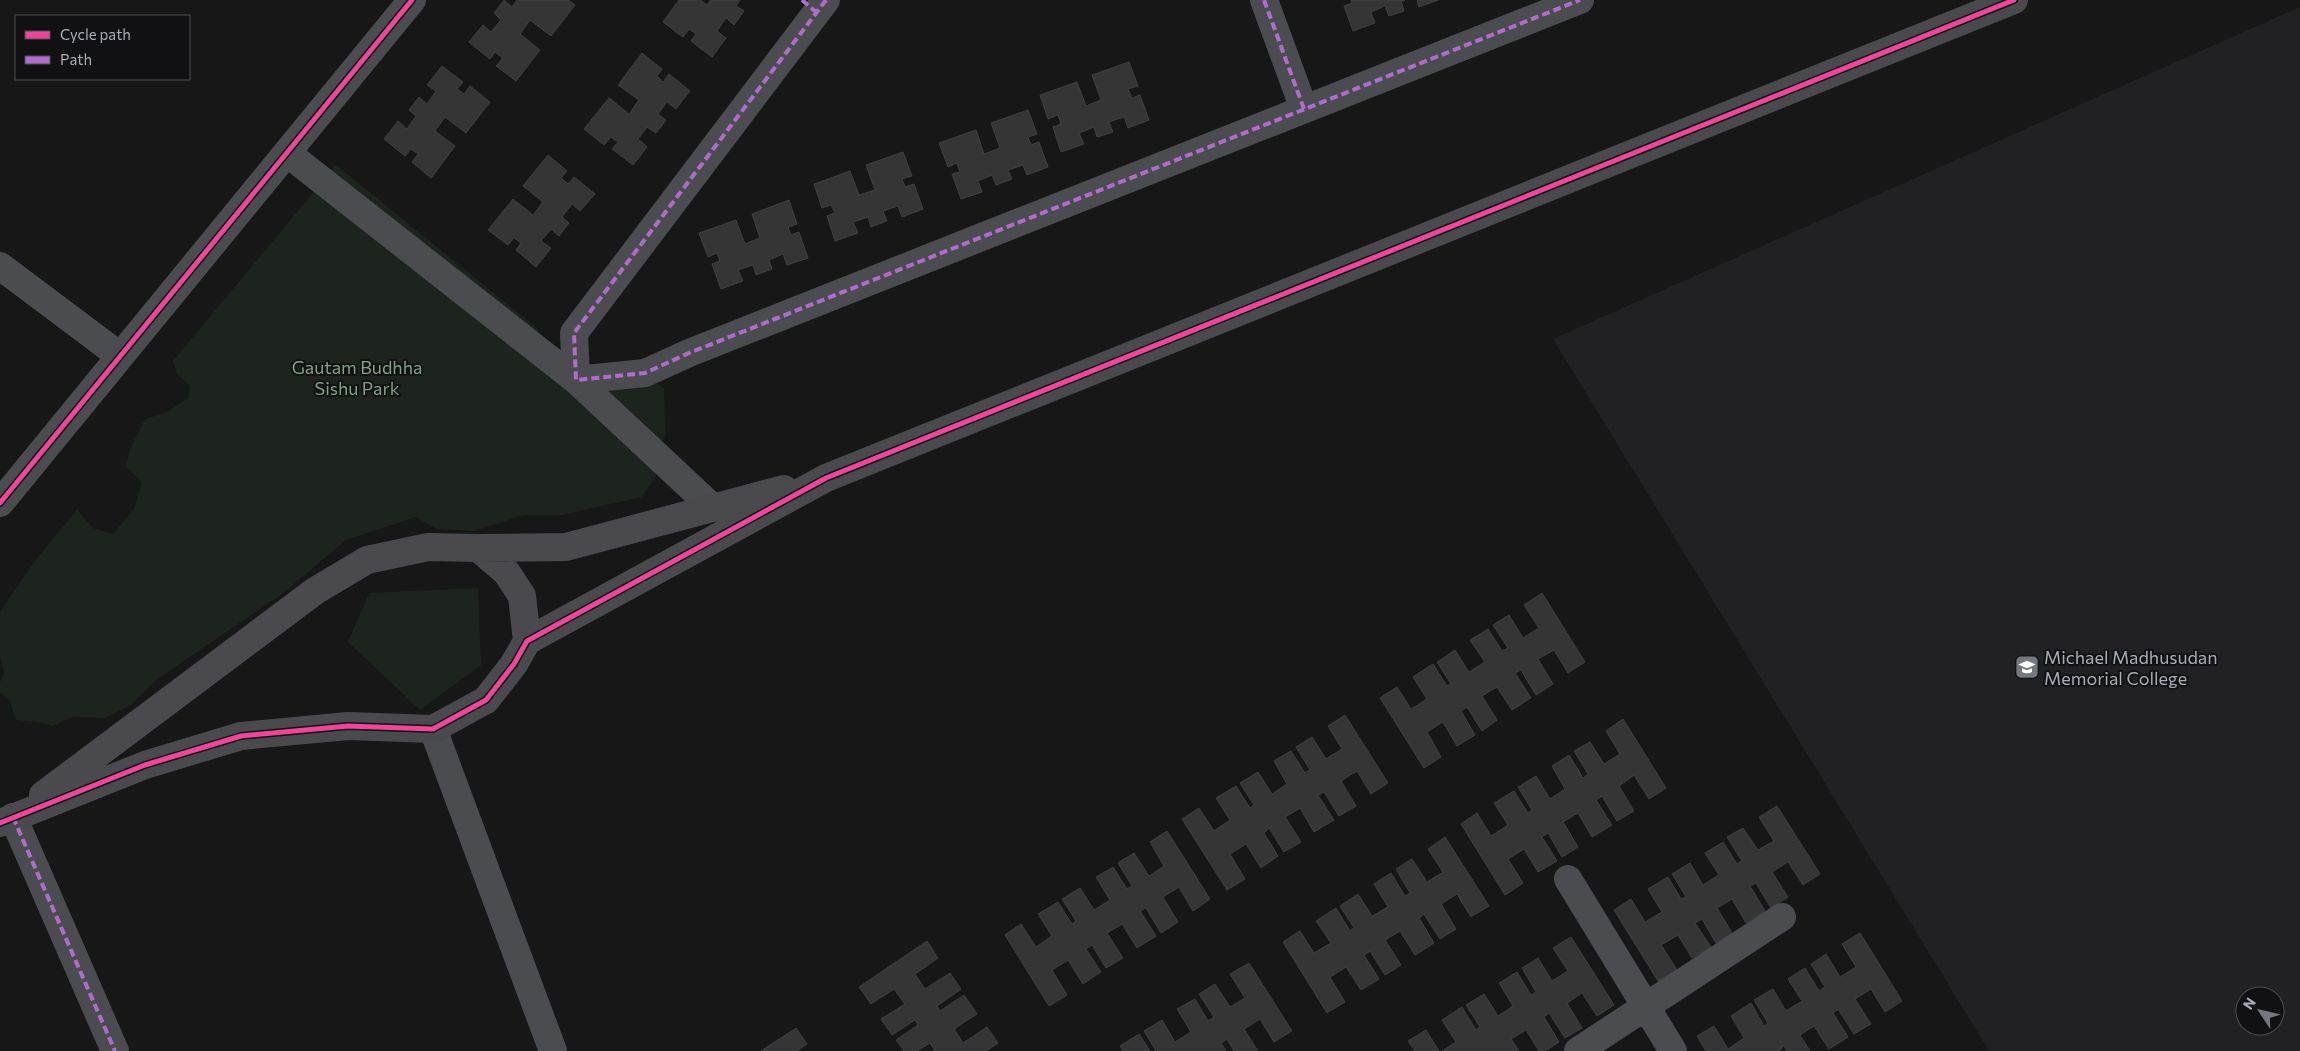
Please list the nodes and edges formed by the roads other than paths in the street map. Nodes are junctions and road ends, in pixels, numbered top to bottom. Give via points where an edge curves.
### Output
1 (412, 0) edge
2 (1264, 0) edge
3 (1580, 0) edge
4 (2014, 0) edge
5 (815, 4) edge
6 (1304, 109) junction
7 (287, 153) junction
8 (0, 266) edge
9 (120, 356) junction
10 (576, 380) junction
11 (826, 478) junction
12 (0, 503) edge
13 (713, 508) junction
14 (478, 548) junction
15 (527, 640) junction
16 (433, 729) junction
17 (7, 820) edge
18 (1568, 879) dead end
19 (1782, 917) dead end
20 (1645, 1007) junction
21 (114, 1051) edge
22 (553, 1051) edge
23 (1578, 1051) edge
24 (1673, 1051) edge

1 - 7 street
2 - 6 street
3 - 6 street
4 - 11 street
5 - 10 street via 574,333
6 - 10 street via 645,372
7 - 9 street
7 - 10 street
8 - 9 street
9 - 12 street
10 - 13 street
11 - 13 street
11 - 15 street
13 - 14 street via 566,547
14 - 15 street via 507,573 522,596
14 - 17 street via 428,547 367,560 315,591
15 - 16 street via 514,664 486,700
16 - 17 street via 348,726 241,736 145,765
16 - 22 street
17 - 21 street
18 - 20 street
19 - 20 street
20 - 23 street
20 - 24 street

